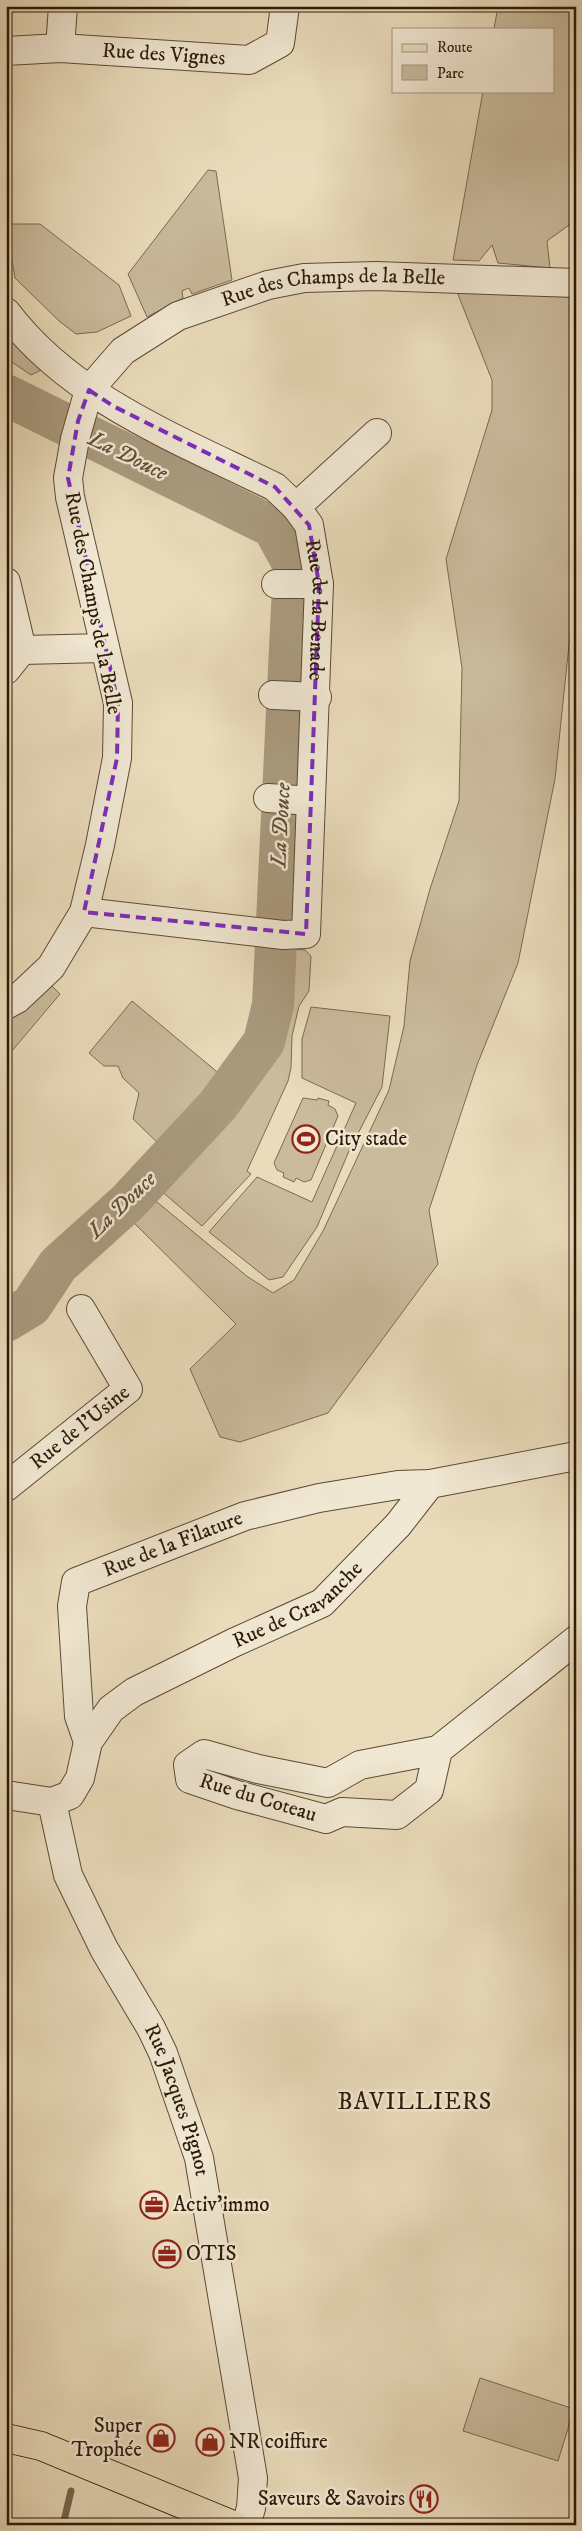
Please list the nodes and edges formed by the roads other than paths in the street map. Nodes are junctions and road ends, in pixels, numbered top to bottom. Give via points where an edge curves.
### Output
1 (63, 6) edge
2 (285, 6) edge
3 (60, 48) junction
4 (6, 51) edge
5 (576, 283) edge
6 (6, 312) edge
7 (89, 390) junction
8 (377, 433) dead end
9 (296, 507) junction
10 (6, 582) edge
11 (276, 584) dead end
12 (312, 584) junction
13 (105, 648) junction
14 (14, 660) edge
15 (84, 912) junction
16 (6, 1005) edge
17 (81, 1309) dead end
18 (576, 1456) edge
19 (430, 1484) junction
20 (6, 1487) edge
21 (573, 1648) edge
22 (88, 1742) junction
23 (438, 1750) junction
24 (6, 1795) edge
25 (52, 1802) junction
26 (6, 2438) edge
27 (233, 2525) edge
28 (246, 2525) edge

1 - 3 street
2 - 3 street, Rue des Vignes via 280,43 249,60
3 - 4 street, Rue des Vignes
5 - 7 street, Rue des Champs de la Belle via 376,276 304,278 268,285 178,316 123,352
6 - 7 street via 40,350
7 - 9 street, Rue de la Benade via 113,406 274,487
7 - 13 street, Rue des Champs de la Belle via 76,430 68,478
8 - 9 street
9 - 12 street, Rue de la Benade via 309,526
10 - 14 street
11 - 12 street
12 - 15 street, Rue de la Benade via 296,696 288,799 306,934 274,934
13 - 14 street
13 - 15 street, Rue des Champs de la Belle via 118,703 117,758
15 - 16 street, Rue des Champs de la Belle via 51,967 17,999
17 - 20 street, Rue de l'Usine via 128,1389
18 - 19 street
19 - 22 street, Rue de Cravanche via 398,1525 322,1603 134,1692 111,1710
19 - 22 street, Rue de la Filature via 398,1485 319,1498 245,1516 76,1582 72,1606 79,1716
21 - 23 street, Rue du Coteau
22 - 25 street, Rue de Cravanche via 80,1778 70,1795
23 - 23 street, Rue du Coteau via 428,1790 397,1815 342,1812 326,1819 190,1779 188,1765 204,1754 328,1783 360,1765
24 - 25 street
25 - 28 street, Rue Jacques Pignot via 68,1875 104,1948 163,2053 199,2158 253,2478
26 - 27 main road via 41,2446

